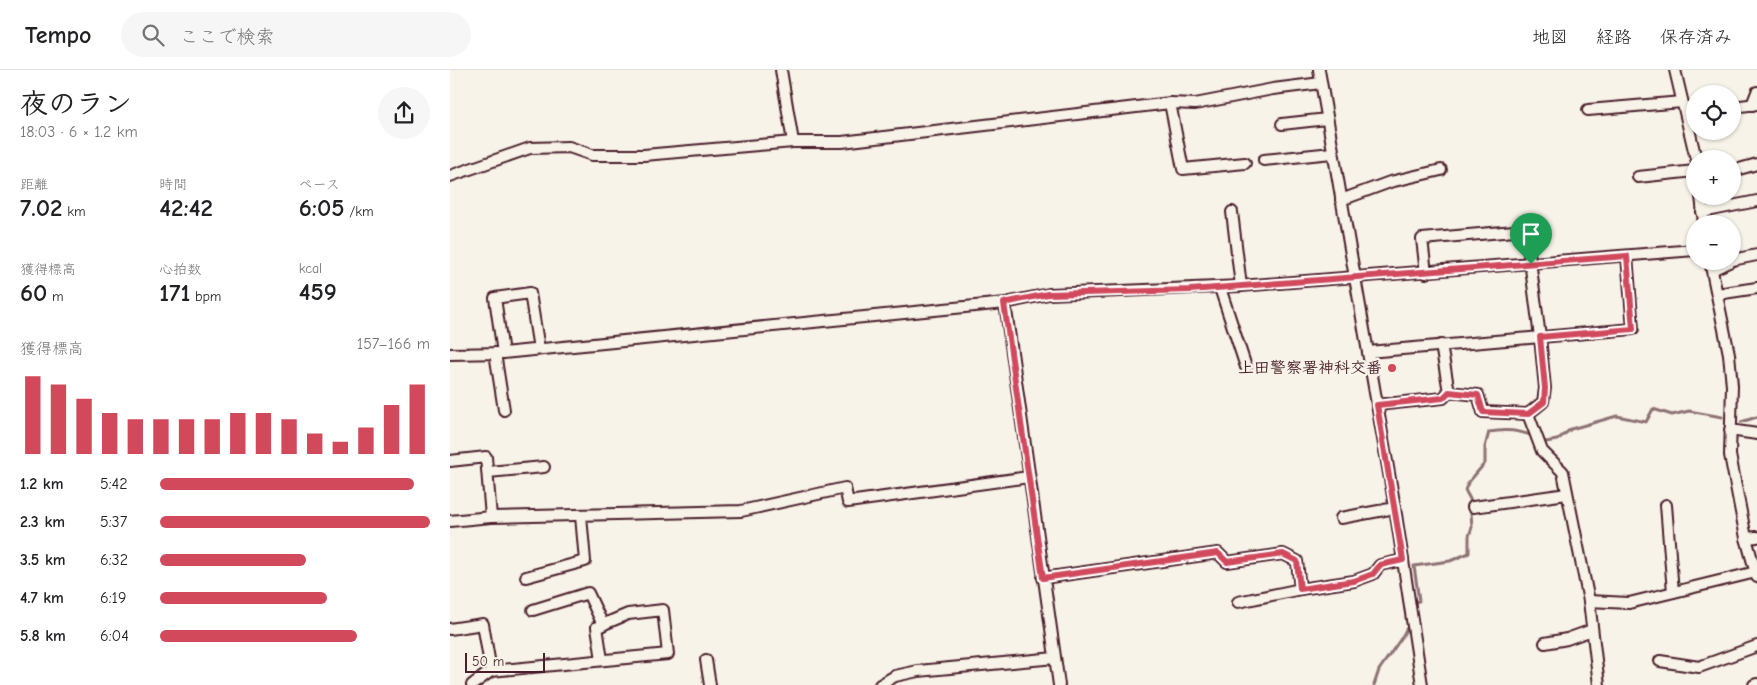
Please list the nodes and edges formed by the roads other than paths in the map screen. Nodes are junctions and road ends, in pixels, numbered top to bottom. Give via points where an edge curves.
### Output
1 (781, 70) edge
2 (1319, 70) edge
3 (1675, 70) edge
4 (1321, 83) junction
5 (1757, 92) edge
6 (1686, 102) edge
7 (1170, 103) junction
8 (1754, 104) edge
9 (1741, 106) edge
10 (1686, 108) edge
11 (1588, 110) dead end
12 (1327, 119) junction
13 (1282, 124) dead end
14 (793, 142) junction
15 (1332, 153) junction
16 (1264, 160) dead end
17 (1245, 163) dead end
18 (1757, 164) edge
19 (1741, 168) edge
20 (1441, 170) dead end
21 (1686, 172) edge
22 (450, 176) edge
23 (1638, 177) dead end
24 (1341, 200) junction
25 (1757, 200) edge
26 (1702, 205) edge
27 (1232, 212) dead end
28 (1702, 212) junction
29 (1702, 215) edge
30 (1686, 251) edge
31 (1757, 255) edge
32 (1627, 256) junction
33 (1741, 259) edge
34 (1531, 264) junction
35 (1712, 270) edge
36 (1426, 273) junction
37 (1354, 279) junction
38 (1241, 286) junction
39 (1220, 288) junction
40 (1757, 288) edge
41 (1717, 294) junction
42 (1004, 303) junction
43 (1540, 337) junction
44 (1441, 345) junction
45 (539, 349) junction
46 (1368, 352) junction
47 (499, 353) junction
48 (450, 354) edge
49 (1246, 367) dead end
50 (1449, 392) junction
51 (1377, 405) junction
52 (504, 410) dead end
53 (1528, 414) junction
54 (1730, 430) junction
55 (1757, 434) edge
56 (450, 461) edge
57 (544, 467) dead end
58 (488, 472) junction
59 (1028, 477) junction
60 (1567, 494) junction
61 (1666, 505) dead end
62 (1473, 507) dead end
63 (1396, 508) junction
64 (581, 516) junction
65 (491, 517) junction
66 (1341, 518) dead end
67 (450, 521) edge
68 (1757, 537) edge
69 (1746, 538) junction
70 (1403, 560) junction
71 (1756, 574) edge
72 (526, 577) dead end
73 (1043, 578) junction
74 (1301, 589) junction
75 (1673, 592) junction
76 (1589, 601) junction
77 (1238, 602) dead end
78 (533, 610) dead end
79 (603, 625) junction
80 (450, 629) edge
81 (1592, 630) junction
82 (1545, 643) dead end
83 (1757, 646) edge
84 (1055, 658) junction
85 (602, 660) junction
86 (706, 660) dead end
87 (1660, 661) dead end
88 (491, 671) junction
89 (472, 685) edge
90 (710, 685) edge
91 (880, 685) edge
92 (1059, 685) edge
93 (1422, 685) edge
94 (1599, 685) edge

1 - 14 street
2 - 4 street
3 - 6 street
4 - 7 street via 1194,104
4 - 12 street
5 - 8 street
7 - 14 street via 862,140
7 - 17 street via 1183,168
8 - 9 street
10 - 11 street
12 - 13 street
12 - 15 street
14 - 22 street via 644,155 592,155 570,147 530,148
15 - 16 street
15 - 24 street
18 - 19 street
20 - 24 street via 1390,182
21 - 23 street
24 - 37 street
25 - 28 street
26 - 28 street
27 - 38 street
28 - 29 street
30 - 32 street
31 - 33 street
32 - 34 street
32 - 43 street via 1633,329
34 - 36 street
34 - 36 street via 1526,230 1422,239
34 - 43 street
35 - 41 street
36 - 37 street
37 - 38 street
37 - 46 street
38 - 39 street
39 - 42 street via 1048,294
39 - 49 street
40 - 41 street
41 - 54 street via 1729,354 1732,386
42 - 45 street
42 - 59 street
43 - 44 street
43 - 53 street via 1544,402
44 - 46 street
44 - 50 street
45 - 47 street
45 - 47 street via 530,293 495,298
46 - 51 street
47 - 48 street
47 - 52 street
50 - 51 street via 1443,398
50 - 53 street via 1478,395 1483,412
51 - 63 street
53 - 60 street via 1542,451 1563,472
54 - 55 street
54 - 69 street via 1735,487
56 - 58 street via 486,457
57 - 58 street
58 - 65 street
59 - 64 street via 848,502 845,488 741,511
59 - 73 street
60 - 62 street
60 - 76 street
61 - 75 street
63 - 66 street
63 - 70 street
64 - 65 street
64 - 72 street via 585,561
65 - 67 street
68 - 69 street
69 - 71 street
70 - 74 street via 1380,565 1373,574 1354,581
70 - 93 street
71 - 75 street
73 - 74 street via 1218,553 1227,562 1283,554 1297,561
73 - 84 street
74 - 77 street
75 - 76 street via 1629,603
76 - 81 street
78 - 79 street via 588,593
79 - 85 street via 598,627
79 - 85 street via 628,614 663,610 668,654
80 - 88 street via 483,624
81 - 82 street
81 - 94 street
83 - 87 street via 1699,667
84 - 91 street via 918,672 895,676
84 - 92 street
85 - 88 street
86 - 90 street
88 - 89 street

